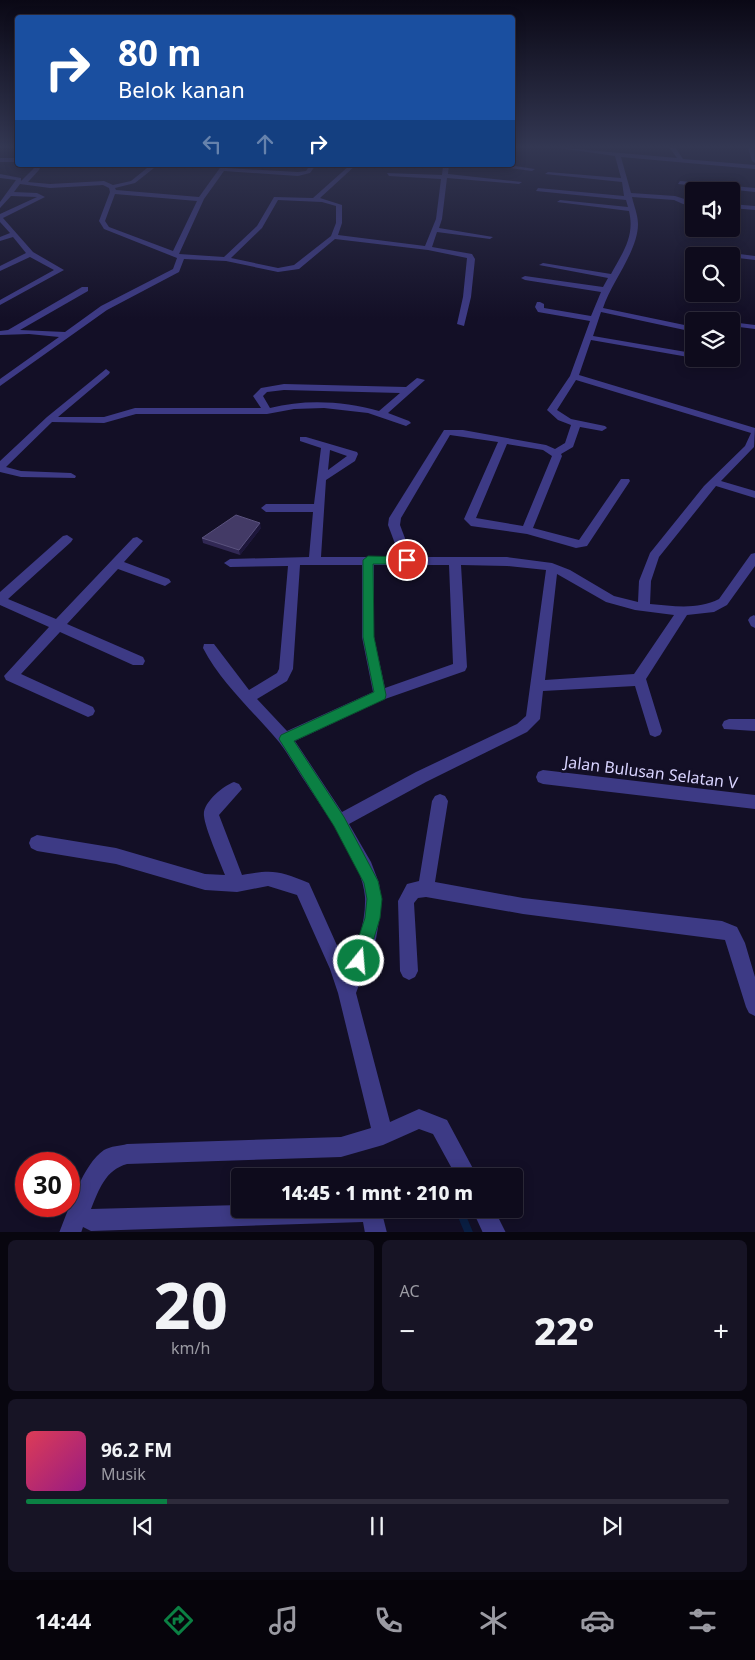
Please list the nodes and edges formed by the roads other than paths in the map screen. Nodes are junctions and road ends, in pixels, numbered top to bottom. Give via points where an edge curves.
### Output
1 (26, 204) edge
2 (108, 204) edge
3 (199, 204) edge
4 (272, 204) edge
5 (338, 204) edge
6 (440, 204) edge
7 (586, 204) edge
8 (631, 204) edge
9 (740, 207) edge
10 (755, 208) edge
11 (632, 209) junction
12 (0, 217) edge
13 (436, 230) junction
14 (14, 234) junction
15 (334, 237) junction
16 (490, 237) dead end
17 (0, 239) edge
18 (428, 248) junction
19 (30, 254) junction
20 (178, 256) junction
21 (740, 256) edge
22 (755, 258) edge
23 (226, 259) junction
24 (543, 265) dead end
25 (0, 269) edge
26 (612, 276) junction
27 (525, 278) dead end
28 (85, 289) dead end
29 (605, 290) junction
30 (0, 303) edge
31 (540, 304) dead end
32 (597, 309) junction
33 (593, 319) junction
34 (461, 324) dead end
35 (740, 325) edge
36 (755, 327) edge
37 (685, 328) edge
38 (5, 333) edge
39 (65, 337) junction
40 (587, 337) junction
41 (685, 355) edge
42 (106, 372) dead end
43 (574, 376) junction
44 (420, 380) dead end
45 (0, 383) edge
46 (407, 390) junction
47 (267, 411) junction
48 (381, 414) junction
49 (50, 419) junction
50 (406, 422) dead end
51 (576, 423) junction
52 (602, 428) dead end
53 (755, 431) edge
54 (755, 435) edge
55 (303, 439) dead end
56 (504, 440) junction
57 (326, 446) junction
58 (555, 453) junction
59 (0, 468) edge
60 (71, 476) dead end
61 (321, 479) junction
62 (625, 481) dead end
63 (714, 482) junction
64 (755, 495) edge
65 (266, 508) dead end
66 (319, 508) junction
67 (527, 530) junction
68 (67, 539) dead end
69 (137, 541) dead end
70 (755, 557) edge
71 (368, 560) junction
72 (407, 560) junction
73 (294, 561) junction
74 (315, 561) junction
75 (455, 561) junction
76 (230, 563) dead end
77 (116, 564) junction
78 (552, 567) junction
79 (165, 582) dead end
80 (0, 600) edge
81 (644, 607) junction
82 (684, 610) junction
83 (58, 626) junction
84 (209, 648) dead end
85 (138, 662) dead end
86 (5, 674) edge
87 (639, 678) junction
88 (537, 686) junction
89 (380, 695) junction
90 (246, 698) junction
91 (88, 711) dead end
92 (729, 725) dead end
93 (755, 725) edge
94 (655, 731) dead end
95 (285, 739) junction
96 (543, 777) dead end
97 (234, 789) dead end
98 (440, 801) dead end
99 (755, 802) edge
100 (339, 822) junction
101 (37, 843) dead end
102 (237, 884) junction
103 (426, 889) junction
104 (408, 971) dead end
105 (347, 993) junction
106 (755, 1007) edge
107 (383, 1135) junction
108 (462, 1168) edge
109 (488, 1218) edge
110 (92, 1220) dead end
111 (70, 1232) edge
112 (376, 1232) edge
113 (495, 1232) edge

1 - 12 street
2 - 20 street via 102,220 106,228
3 - 20 street
4 - 23 street via 260,227
5 - 15 street
6 - 13 street
7 - 11 street
8 - 11 street
9 - 10 street
11 - 26 street via 635,222 633,240
12 - 14 street
13 - 16 street
13 - 18 street
14 - 17 street
14 - 19 street
15 - 18 street
15 - 23 street via 302,265 287,270
18 - 34 street via 461,253 471,258
19 - 25 street
19 - 30 street via 60,270
20 - 23 street
20 - 39 street via 176,270 104,308
21 - 22 street
24 - 26 street
26 - 29 street
27 - 29 street
28 - 38 street
29 - 32 street
31 - 33 street via 541,310
32 - 33 street
32 - 37 street
33 - 40 street
35 - 36 street
38 - 39 street
39 - 45 street
40 - 41 street
40 - 43 street
42 - 49 street
43 - 51 street via 552,410
43 - 53 street
44 - 46 street
46 - 47 street via 319,386 264,390 258,396
46 - 48 street
47 - 48 street via 354,407
47 - 49 street via 135,411 124,417 101,421
48 - 50 street
49 - 59 street
51 - 52 street
51 - 58 street via 569,445
54 - 63 street via 744,452
55 - 57 street
56 - 58 street via 546,448
56 - 67 street via 470,519 476,523
56 - 72 street via 456,432 447,432 443,436 395,518 394,525
57 - 61 street
57 - 61 street via 354,456
58 - 67 street
59 - 60 street via 22,474
61 - 66 street
62 - 67 street via 583,543 576,544
63 - 64 street
63 - 81 street via 654,556 645,581
65 - 66 street
66 - 74 street
68 - 80 street
69 - 77 street
70 - 82 street via 718,608
71 - 72 street
71 - 74 street
71 - 89 street via 368,637
72 - 75 street
73 - 74 street
73 - 76 street
73 - 90 street via 286,669 282,678
75 - 78 street
75 - 89 street via 460,667
77 - 79 street
77 - 83 street
78 - 81 street via 572,575 608,598
78 - 88 street
80 - 83 street
81 - 82 street
82 - 87 street
83 - 85 street
83 - 86 street
84 - 90 street
86 - 91 street
87 - 88 street
87 - 94 street
88 - 100 street via 533,719 522,728 421,777
89 - 95 street
90 - 95 street
92 - 93 street
95 - 100 street
96 - 99 street, Jalan Bulusan Selatan V
97 - 102 street via 213,808 211,815
98 - 103 street
100 - 105 street via 371,881 374,899 373,918
101 - 102 street via 116,856 205,882
102 - 105 street via 268,878 303,889
103 - 104 street via 413,890 406,901
103 - 106 street via 523,906 731,933
105 - 107 street
107 - 108 street via 419,1119 440,1128
107 - 111 street via 342,1147 127,1154 111,1158 95,1175
109 - 113 street
110 - 112 street via 371,1211

